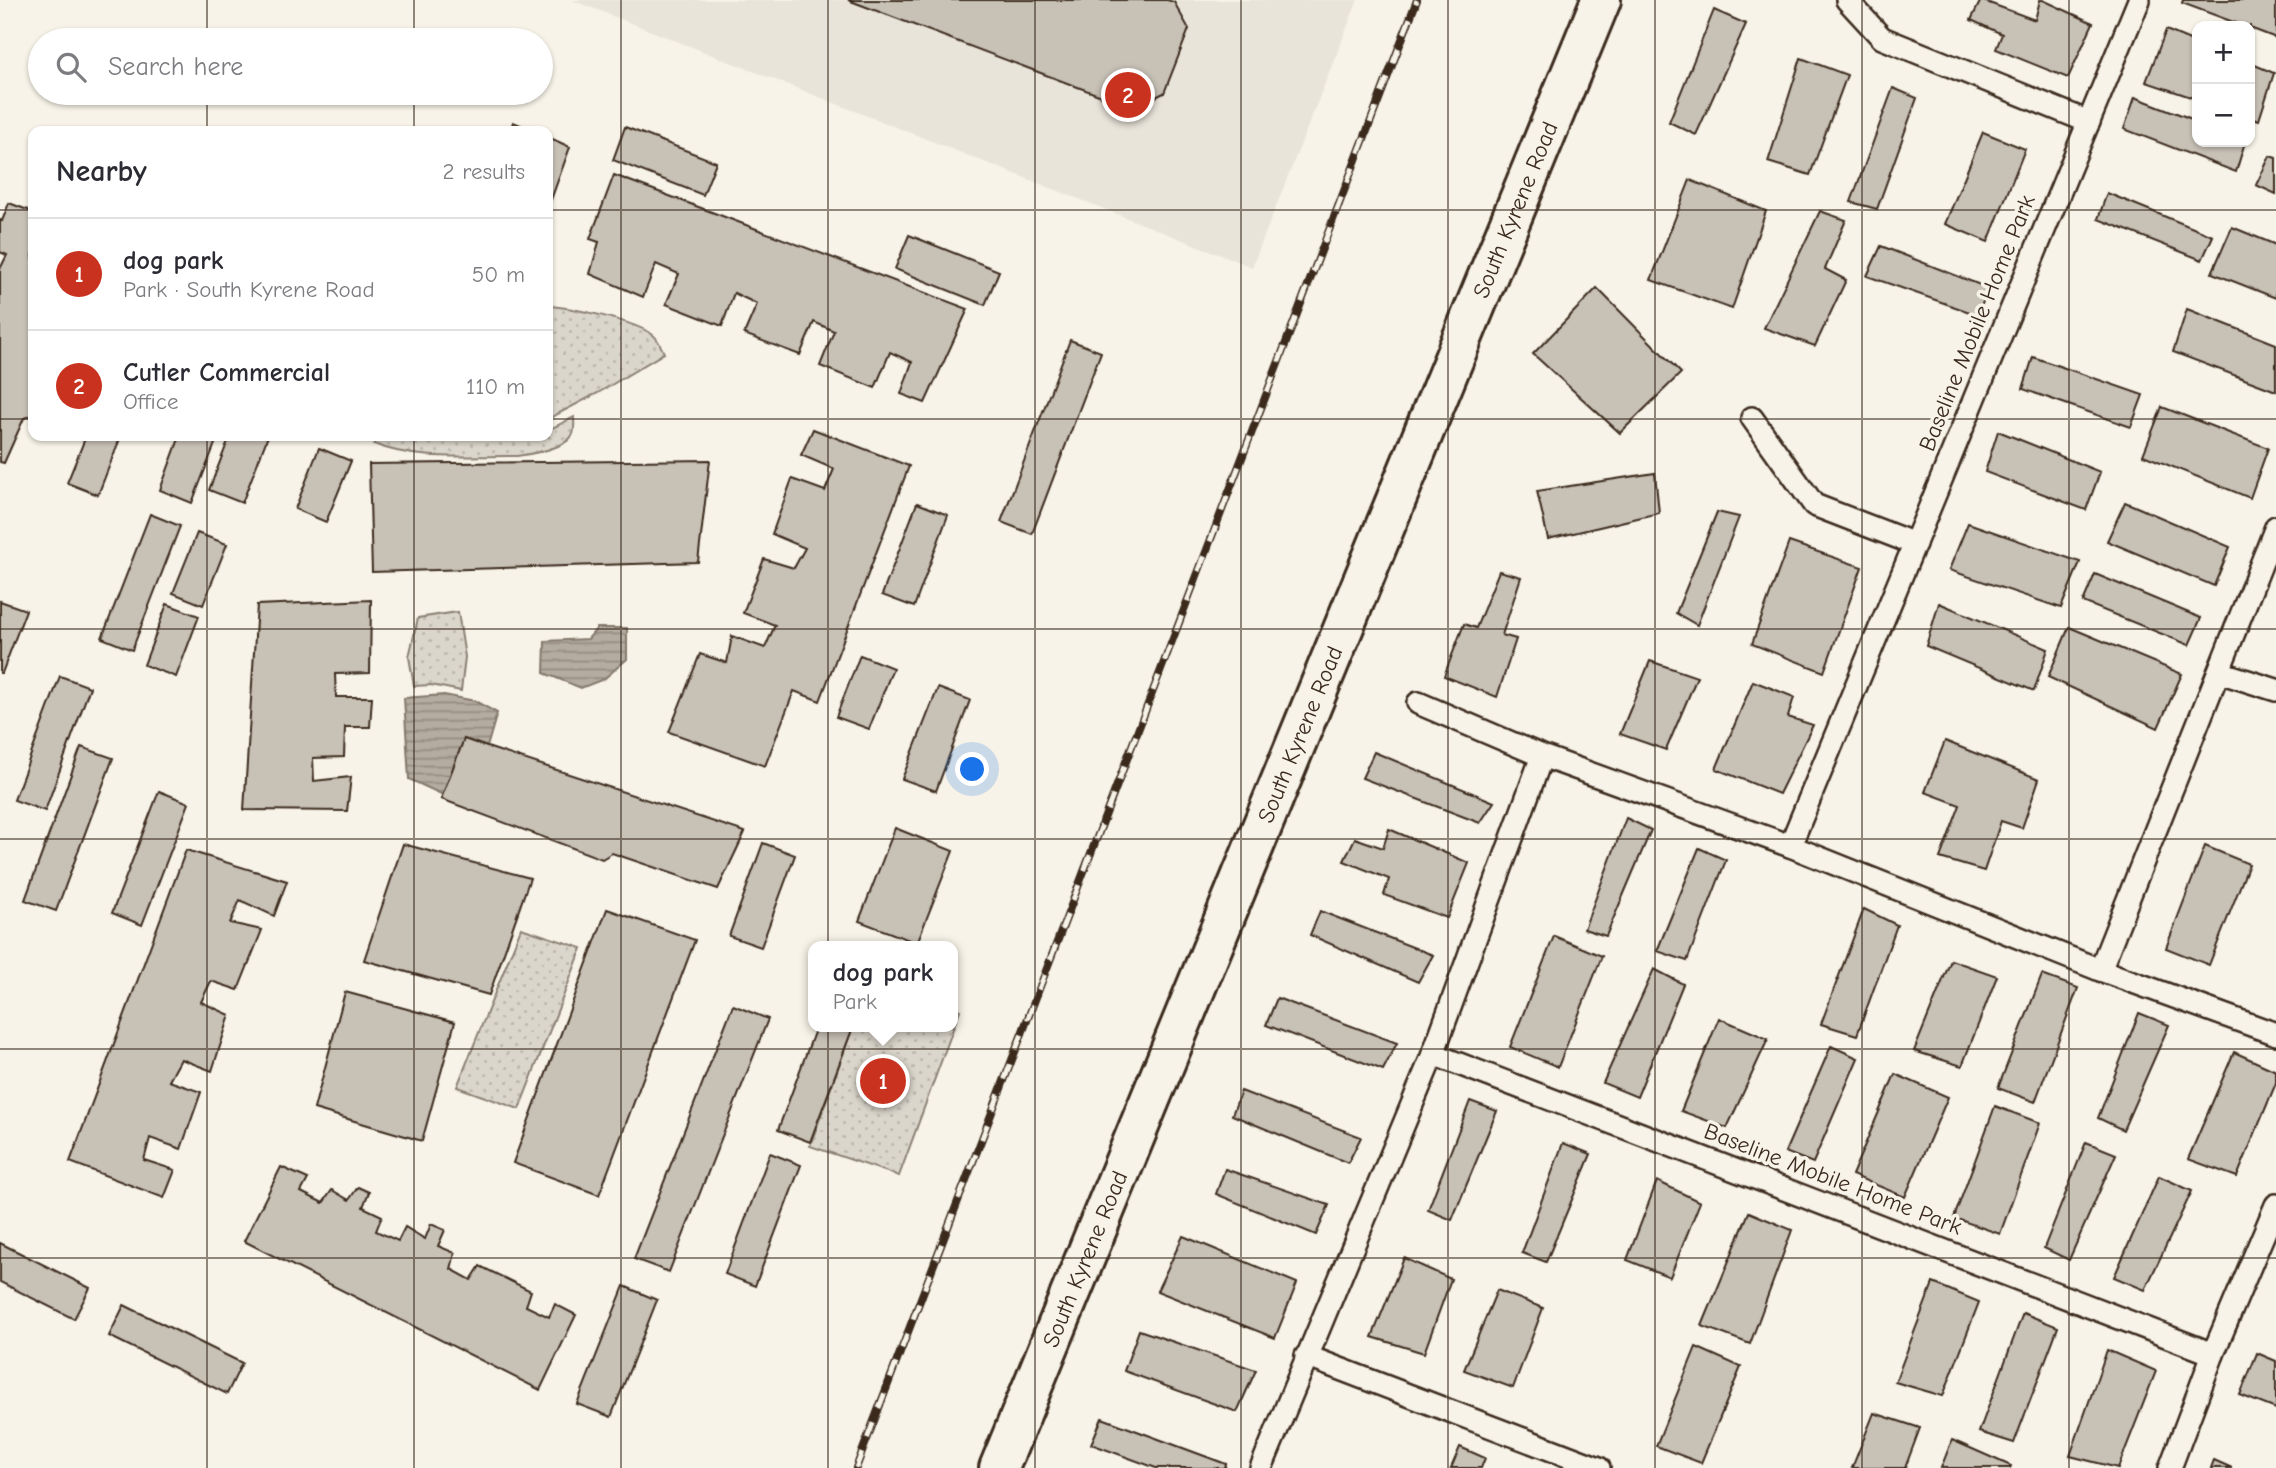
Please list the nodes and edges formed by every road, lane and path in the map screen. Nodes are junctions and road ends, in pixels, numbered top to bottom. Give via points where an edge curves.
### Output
1 (1601, 0) edge
2 (1847, 0) edge
3 (2139, 0) edge
4 (2088, 122) junction
5 (1752, 418) dead end
6 (2276, 527) edge
7 (1915, 544) junction
8 (2219, 671) junction
9 (2276, 690) edge
10 (1418, 703) dead end
11 (1542, 756) junction
12 (1790, 846) junction
13 (2100, 970) junction
14 (2276, 1034) edge
15 (1433, 1054) junction
16 (2276, 1205) edge
17 (2213, 1354) junction
18 (1306, 1356) junction
19 (999, 1468) edge
20 (1261, 1468) edge
21 (1599, 1468) edge
22 (2170, 1468) edge

1 - 19 street, South Kyrene Road
2 - 4 lane via 1882,38
3 - 4 lane, Baseline Mobile Home Park
4 - 7 lane, Baseline Mobile Home Park
5 - 7 lane via 1814,505
6 - 8 lane
7 - 12 lane, Baseline Mobile Home Park
8 - 9 lane
8 - 13 lane
10 - 11 lane
11 - 12 lane
11 - 15 lane
12 - 13 lane
13 - 14 lane
15 - 17 lane, Baseline Mobile Home Park
15 - 18 lane
16 - 17 lane
17 - 22 lane
18 - 20 lane
18 - 21 lane

